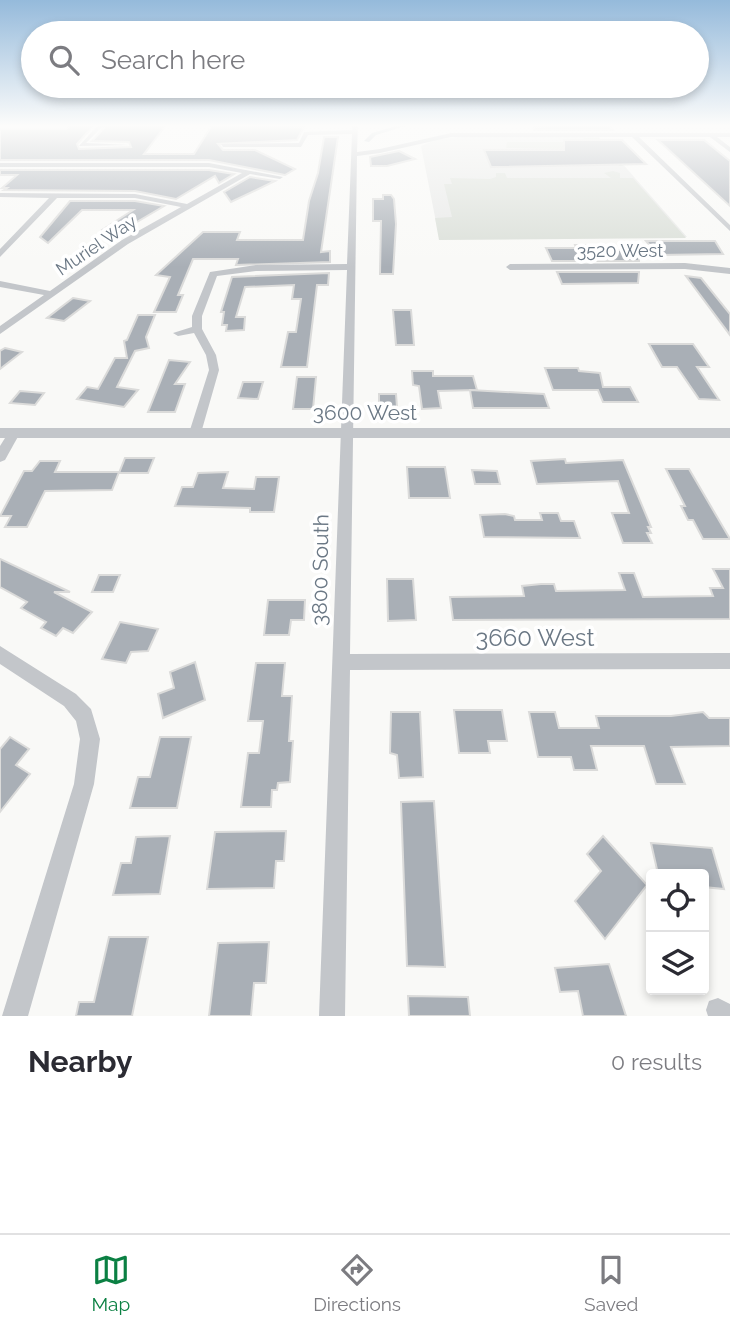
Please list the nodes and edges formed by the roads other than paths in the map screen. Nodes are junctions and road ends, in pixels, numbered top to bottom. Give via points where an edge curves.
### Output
1 (246, 172) edge
2 (260, 172) edge
3 (354, 172) edge
4 (673, 172) edge
5 (280, 177) dead end
6 (0, 195) edge
7 (55, 195) junction
8 (187, 206) junction
9 (728, 225) edge
10 (0, 254) edge
11 (351, 267) junction
12 (510, 267) dead end
13 (730, 271) edge
14 (0, 284) edge
15 (51, 294) junction
16 (197, 329) junction
17 (0, 331) edge
18 (178, 333) dead end
19 (7, 433) edge
20 (195, 433) junction
21 (346, 433) junction
22 (730, 433) edge
23 (0, 457) edge
24 (0, 654) edge
25 (730, 661) edge
26 (340, 662) junction
27 (15, 1016) edge
28 (332, 1016) edge

1 - 8 street, Muriel Way
2 - 5 street
3 - 11 street, 3800 South
4 - 9 street
6 - 7 street
7 - 8 street via 135,196
7 - 10 street
8 - 15 street, Muriel Way
11 - 16 street via 256,268 213,274 198,312
11 - 21 street, 3800 South
12 - 13 street, 3520 West via 685,265
14 - 15 street
15 - 17 street, Muriel Way
16 - 18 street
16 - 20 street via 214,370
19 - 20 street, 3600 West
19 - 23 street
20 - 21 street, 3600 West
21 - 22 street, 3600 West
21 - 26 street, 3800 South
24 - 27 street via 70,700 84,716 90,739 84,784
25 - 26 street, 3660 West
26 - 28 street, 3800 South

